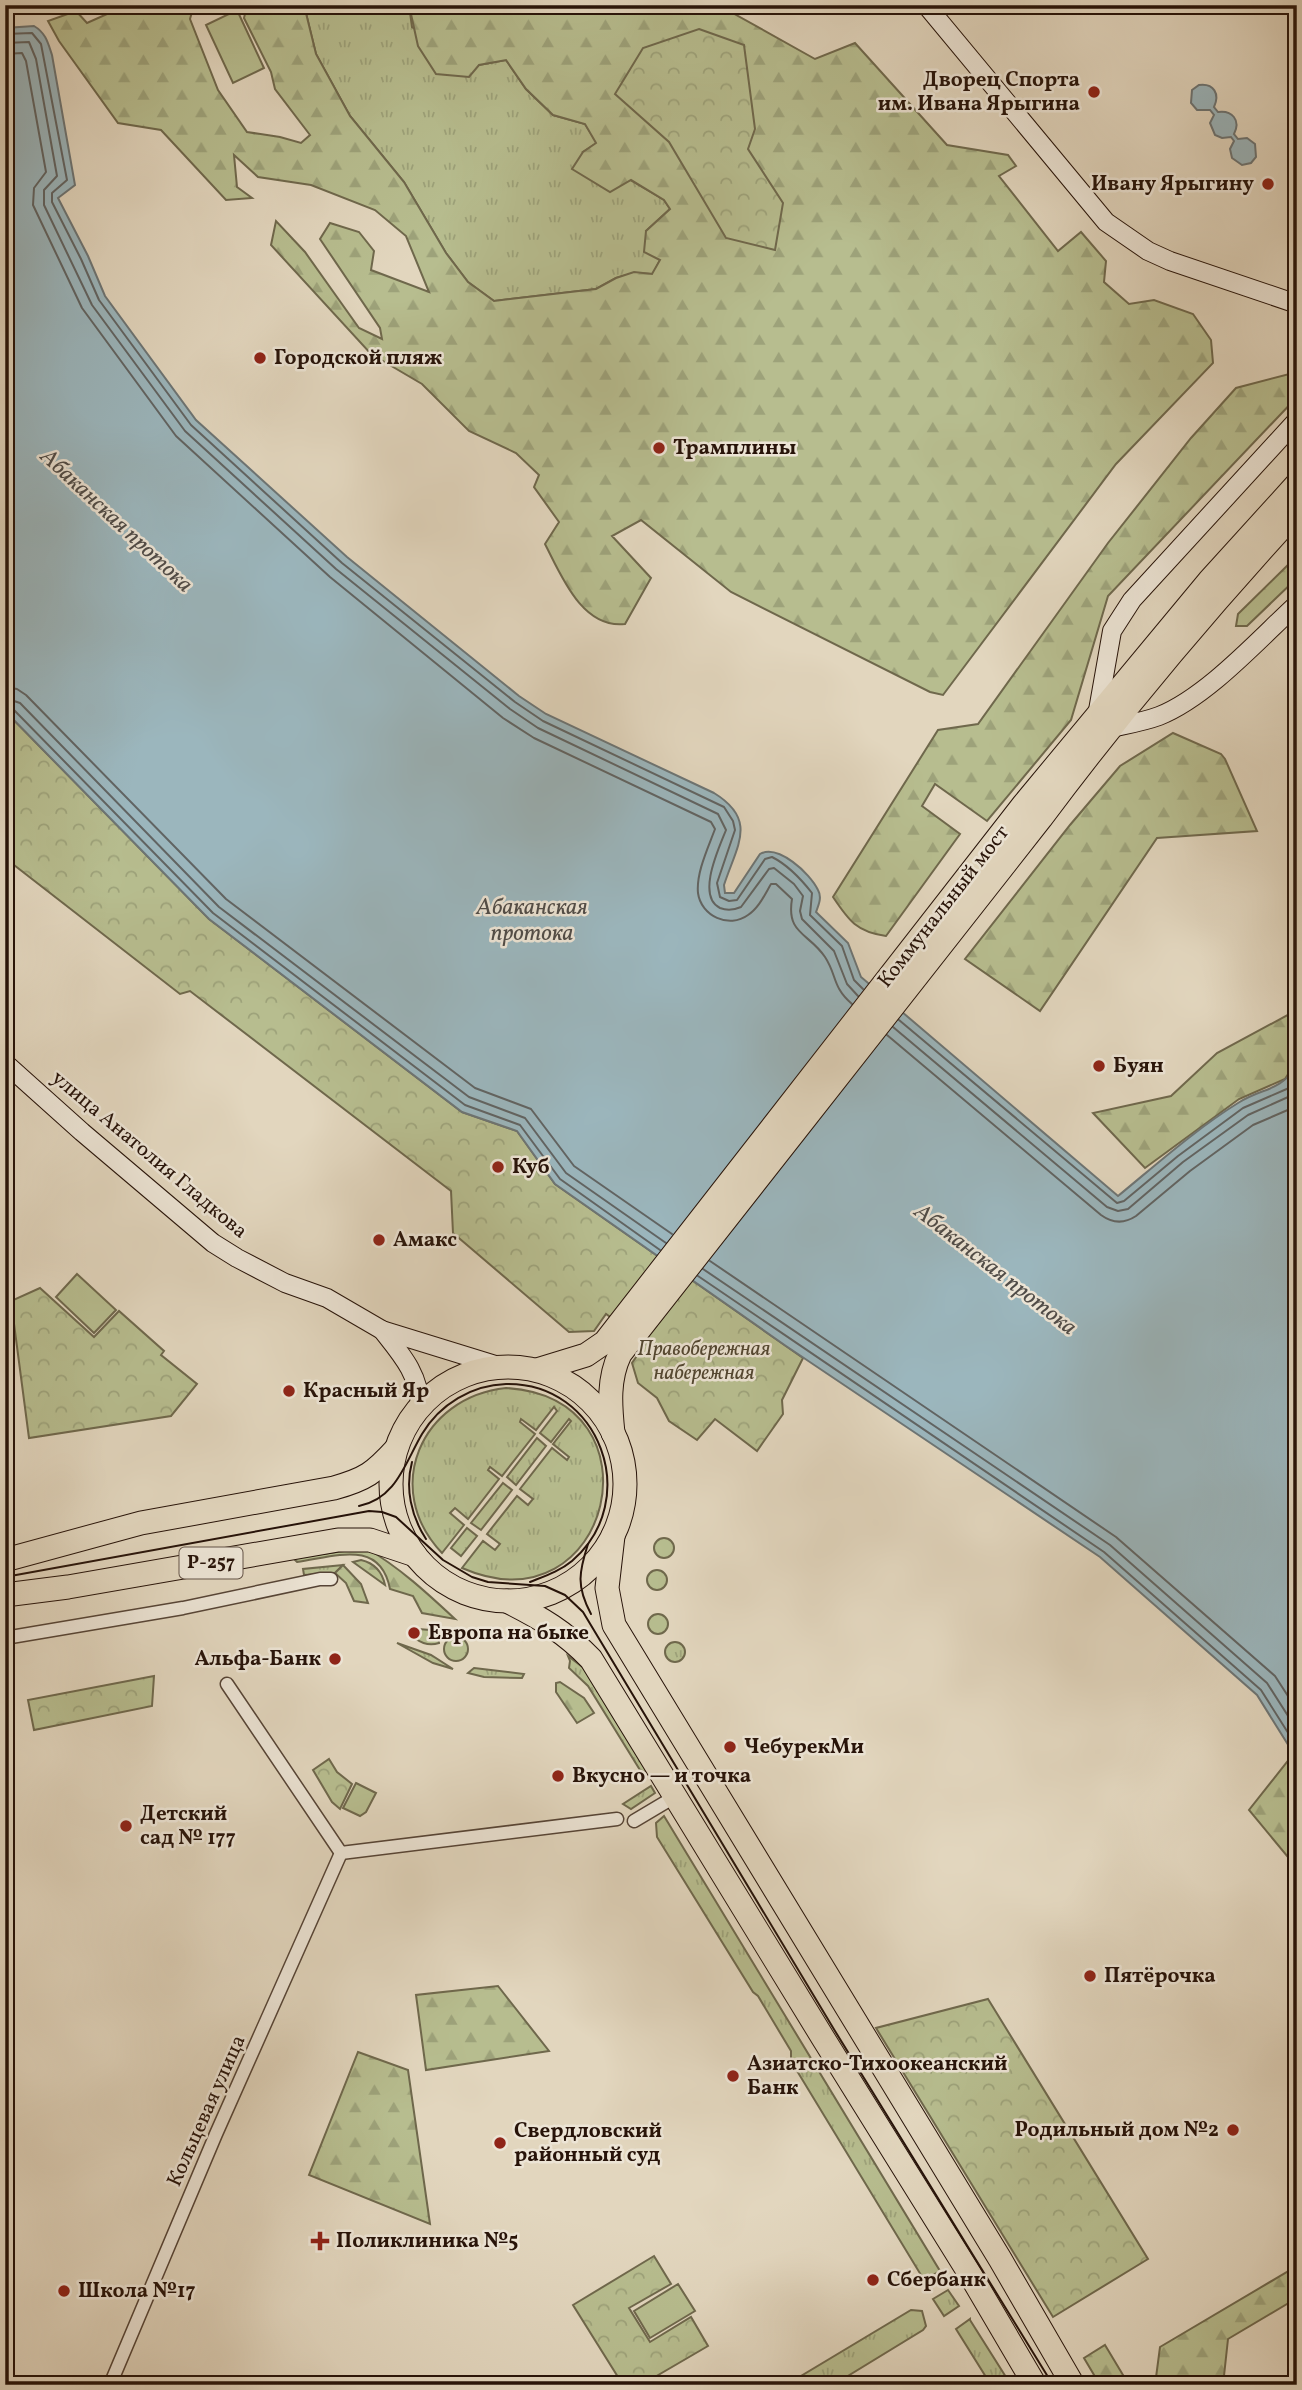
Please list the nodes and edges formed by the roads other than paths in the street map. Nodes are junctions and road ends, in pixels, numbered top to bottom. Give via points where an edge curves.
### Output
1 (926, 5) edge
2 (1297, 304) edge
3 (1297, 420) edge
4 (1297, 484) edge
5 (1297, 511) edge
6 (1297, 604) edge
7 (1102, 723) junction
8 (5, 1063) edge
9 (382, 1330) junction
10 (612, 1348) junction
11 (502, 1367) junction
12 (537, 1370) junction
13 (420, 1407) junction
14 (613, 1433) junction
15 (396, 1449) junction
16 (612, 1536) junction
17 (415, 1555) junction
18 (5, 1560) edge
19 (331, 1579) dead end
20 (5, 1595) edge
21 (508, 1601) junction
22 (5, 1637) edge
23 (227, 1684) dead end
24 (677, 1796) junction
25 (617, 1819) dead end
26 (634, 1821) dead end
27 (341, 1853) junction
28 (110, 2385) edge
29 (1035, 2385) edge
30 (1073, 2385) edge

1 - 2 main road via 1106,222 1170,261
3 - 7 main road via 1116,621
4 - 7 highway, Коммунальный мост via 1209,581
5 - 7 highway, Коммунальный мост
6 - 7 main road via 1189,699 1160,715
7 - 10 highway, Коммунальный мост
8 - 9 main road, улица Анатолия Гладкова via 213,1243
9 - 11 main road
9 - 13 main road via 413,1373
10 - 12 highway
10 - 14 highway
11 - 12 highway, Р-257
11 - 13 highway, Р-257 via 452,1381
12 - 14 highway, Р-257 via 582,1394
13 - 15 highway, Р-257
14 - 16 highway, Р-257 via 625,1482
15 - 17 highway, Р-257 via 393,1504
15 - 18 highway, Р-257 via 376,1471 357,1482 141,1522
16 - 21 highway, Р-257 via 594,1563 569,1584 540,1597
16 - 30 highway via 607,1588 614,1625
17 - 20 highway, Р-257 via 370,1540 338,1540
17 - 21 highway, Р-257 via 445,1583 465,1593
19 - 22 street
21 - 24 highway via 571,1638 591,1659
23 - 27 street
24 - 26 street
24 - 29 highway
25 - 27 street
27 - 28 street, Кольцевая улица

